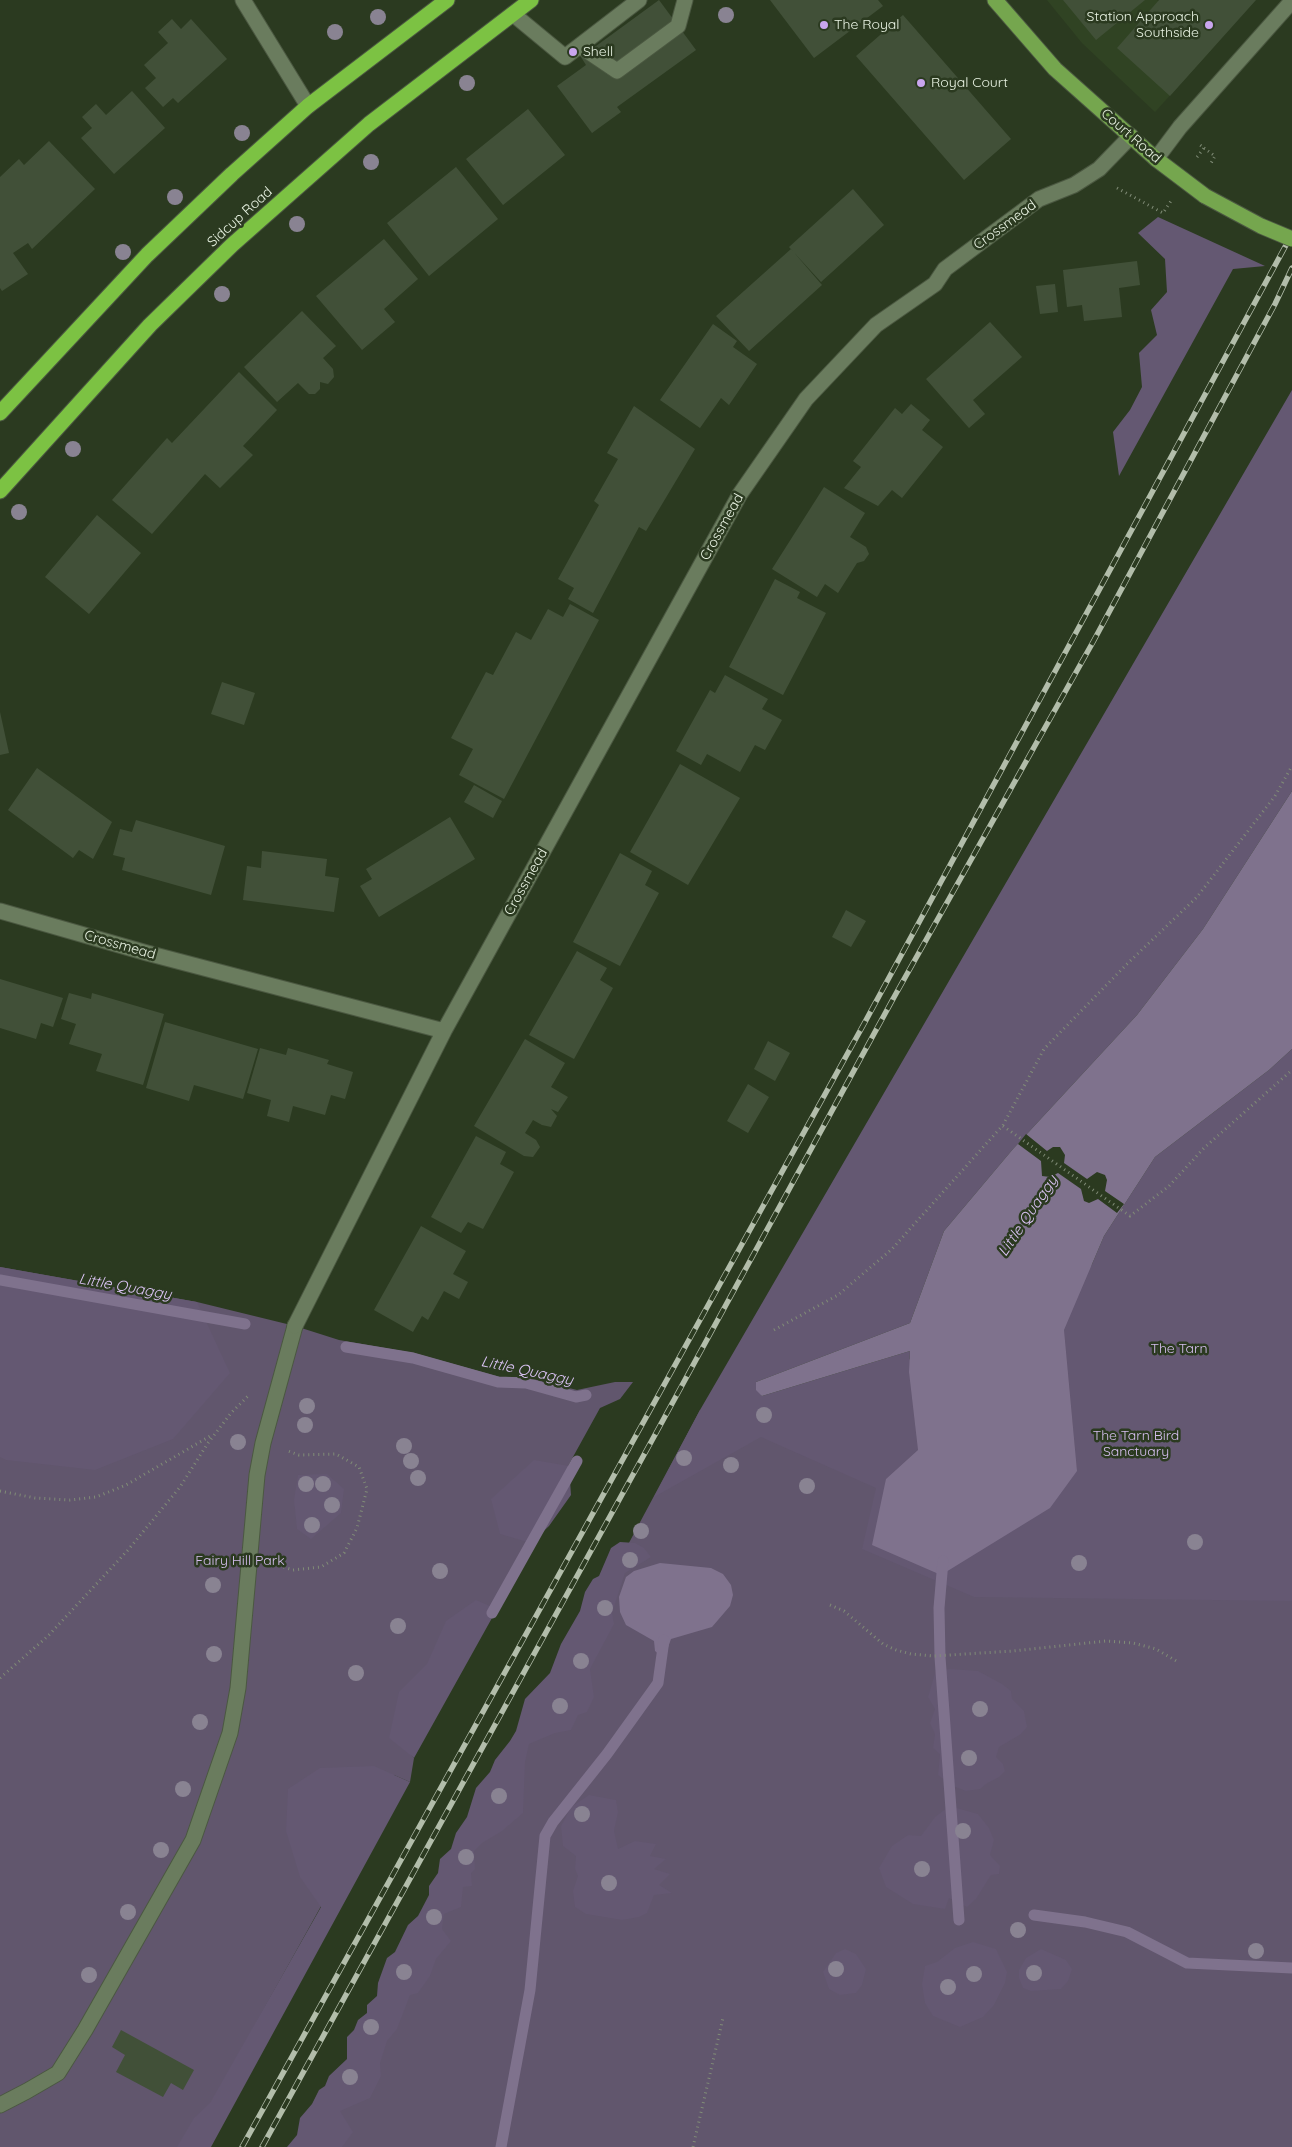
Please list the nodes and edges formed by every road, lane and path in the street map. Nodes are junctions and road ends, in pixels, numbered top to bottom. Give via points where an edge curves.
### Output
1 (243, 0) edge
2 (447, 0) edge
3 (531, 0) edge
4 (639, 0) edge
5 (685, 0) edge
6 (995, 0) edge
7 (1292, 1) edge
8 (513, 14) junction
9 (580, 46) junction
10 (308, 106) junction
11 (1131, 136) junction
12 (1204, 148) dead end
13 (1156, 159) junction
14 (1210, 164) dead end
15 (1116, 187) dead end
16 (1169, 204) dead end
17 (1292, 239) edge
18 (0, 413) edge
19 (0, 491) edge
20 (1292, 766) edge
21 (0, 910) edge
22 (444, 1031) junction
23 (1292, 1070) edge
24 (1003, 1125) junction
25 (774, 1330) dead end
26 (252, 1393) dead end
27 (215, 1434) junction
28 (263, 1443) junction
29 (0, 1491) edge
30 (250, 1556) junction
31 (830, 1605) dead end
32 (1178, 1662) dead end
33 (0, 1678) edge
34 (723, 2018) dead end
35 (0, 2105) edge
36 (693, 2147) edge

1 - 10 street
2 - 10 highway
3 - 8 highway, Sidcup Road
4 - 9 street
5 - 9 street via 678,26 617,71
6 - 11 main road, Court Road via 1055,69
7 - 13 street via 1180,127
8 - 9 street via 565,57
8 - 19 highway, Sidcup Road via 370,124 232,245 150,325
10 - 18 highway via 147,255
11 - 13 main road, Court Road
11 - 22 street, Crossmead via 1098,169 1039,199 945,269 935,284 876,326 806,399 740,494
12 - 14 path via 1215,156
13 - 17 main road, Court Road, bridge via 1205,196
15 - 16 path via 1162,213
20 - 24 path via 1275,796 1197,897 1044,1049
21 - 22 street, Crossmead via 157,956
22 - 28 street, Crossmead via 295,1326
23 - 24 path via 1204,1148 1169,1186 1130,1216
24 - 25 path via 892,1249 838,1295
26 - 27 path
27 - 29 path via 126,1485 96,1497 70,1500 35,1498
27 - 33 path via 180,1487 128,1550 48,1636
28 - 30 street, Crossmead
28 - 30 path via 298,1455 336,1454 359,1467 367,1489 357,1528 344,1552 321,1567 293,1570
30 - 35 street, Crossmead via 238,1688 230,1733 193,1840 58,2073
31 - 32 path via 844,1611 896,1650 934,1656 1106,1641 1133,1643
34 - 36 path

